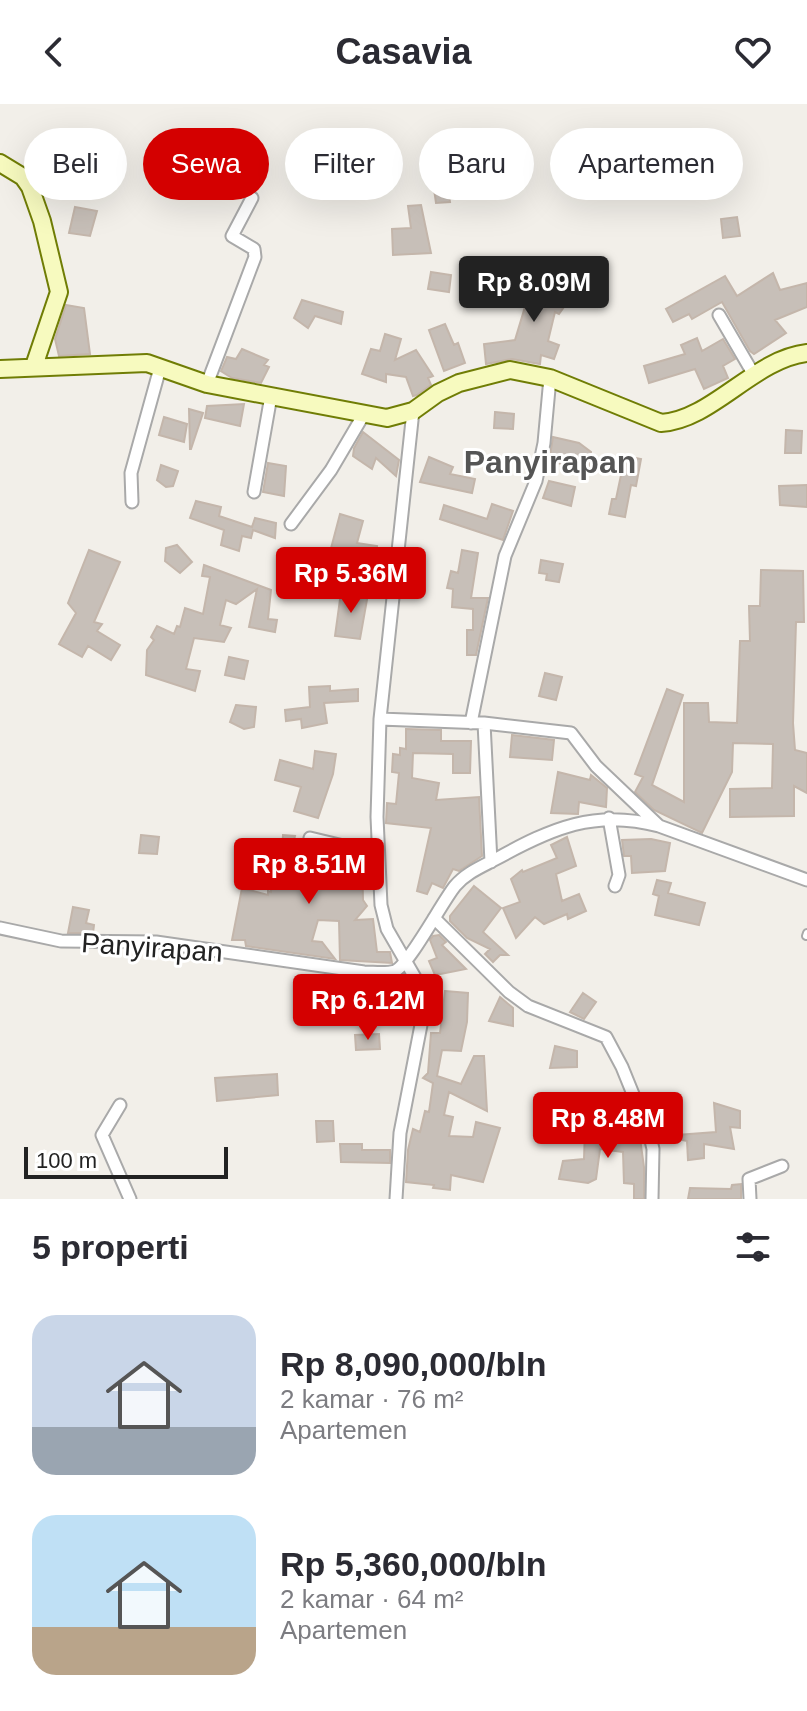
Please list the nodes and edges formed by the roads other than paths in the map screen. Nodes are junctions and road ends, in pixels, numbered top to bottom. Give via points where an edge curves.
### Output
1 (0, 163) edge
2 (251, 200) edge
3 (719, 315) dead end
4 (807, 353) edge
5 (34, 366) junction
6 (160, 368) junction
7 (0, 369) edge
8 (754, 375) junction
9 (550, 378) junction
10 (207, 384) junction
11 (271, 396) junction
12 (413, 411) junction
13 (364, 414) junction
14 (254, 492) dead end
15 (132, 502) dead end
16 (291, 524) dead end
17 (380, 719) junction
18 (478, 723) junction
19 (609, 818) junction
20 (659, 826) junction
21 (310, 838) dead end
22 (377, 854) junction
23 (491, 862) junction
24 (807, 880) edge
25 (615, 886) dead end
26 (434, 918) junction
27 (0, 928) edge
28 (407, 960) junction
29 (120, 1105) dead end
30 (782, 1166) dead end
31 (130, 1199) edge
32 (396, 1199) edge
33 (652, 1199) edge
34 (750, 1199) edge

1 - 5 street via 30,187 56,279 58,300
2 - 10 street via 232,236 254,249 255,257
3 - 8 street
4 - 8 street
5 - 6 street via 117,362
5 - 7 street
6 - 10 street
6 - 15 street via 131,473
8 - 9 street via 688,416 661,423
9 - 12 street via 510,370 490,374 438,393
9 - 18 street via 536,481 505,556
10 - 11 street
11 - 13 street
11 - 14 street
12 - 13 street via 392,418
12 - 17 street
13 - 16 street
17 - 18 street
17 - 22 street
18 - 20 street via 571,733 596,766
18 - 23 street
19 - 20 street
19 - 23 street via 552,830
19 - 25 street via 619,875
20 - 24 street
21 - 22 street
22 - 28 street via 387,929
23 - 26 street via 457,883
26 - 28 street
26 - 33 street via 521,1001 606,1037 650,1136
27 - 28 street, Panyirapan via 61,941 167,943 364,972 396,970
28 - 32 street via 417,981 421,1025 404,1107
29 - 31 street via 102,1135
30 - 34 street via 749,1179

